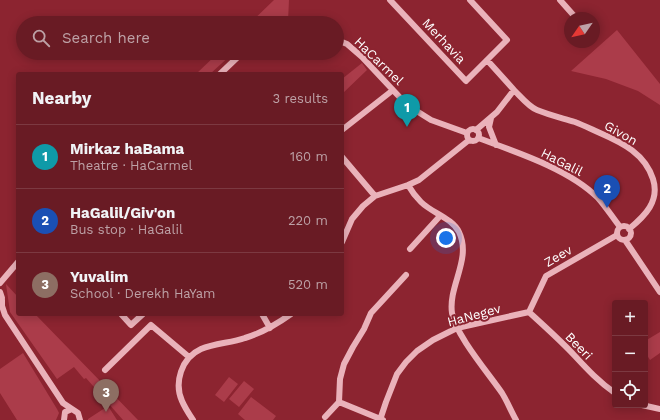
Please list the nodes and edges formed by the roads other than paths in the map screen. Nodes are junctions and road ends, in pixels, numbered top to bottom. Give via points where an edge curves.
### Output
1 (390, 0) edge
2 (470, 0) edge
3 (560, 0) edge
4 (571, 12) edge
5 (344, 43) edge
6 (235, 60) edge
7 (487, 60) junction
8 (222, 72) edge
9 (393, 90) junction
10 (514, 90) junction
11 (490, 118) junction
12 (344, 128) edge
13 (476, 130) junction
14 (467, 133) junction
15 (478, 138) junction
16 (469, 140) junction
17 (496, 145) junction
18 (344, 159) edge
19 (408, 185) junction
20 (375, 196) junction
21 (440, 216) junction
22 (620, 227) junction
23 (629, 229) junction
24 (617, 235) junction
25 (344, 237) edge
26 (627, 239) junction
27 (410, 249) dead end
28 (16, 264) edge
29 (406, 275) dead end
30 (0, 283) edge
31 (660, 284) edge
32 (0, 292) edge
33 (660, 292) edge
34 (1, 301) edge
35 (2, 312) edge
36 (529, 312) junction
37 (123, 316) edge
38 (141, 316) edge
39 (263, 316) edge
40 (288, 316) edge
41 (270, 328) junction
42 (458, 328) junction
43 (189, 357) junction
44 (105, 370) dead end
45 (612, 391) edge
46 (339, 402) junction
47 (63, 403) junction
48 (648, 407) edge
49 (72, 409) junction
50 (660, 410) edge
51 (63, 418) edge
52 (325, 418) dead end
53 (378, 419) edge
54 (80, 420) edge
55 (193, 420) edge
56 (516, 420) edge

1 - 7 street, Merhavia via 466,81
2 - 7 street via 507,40
3 - 4 street
5 - 9 street, HaCarmel via 362,57
6 - 8 street
7 - 10 street, Givon
9 - 12 street
9 - 14 street, HaCarmel via 407,106 431,120
10 - 11 street
10 - 23 street, Givon via 535,110 575,122 629,147 640,156 647,165 655,186 655,196 644,216
11 - 13 street
11 - 17 street
13 - 14 street
13 - 15 street
14 - 16 street
15 - 16 street via 475,141
15 - 17 street, HaGalil
16 - 19 street via 419,180
17 - 22 street, HaGalil via 553,168 578,182 598,198
18 - 20 street
19 - 20 street
19 - 21 street via 422,203
20 - 25 street via 362,206 352,219
21 - 27 street
21 - 42 street via 458,230 464,248 452,302 452,314
22 - 23 street via 626,226
22 - 24 street
23 - 26 street via 631,233
24 - 26 street via 620,239
24 - 36 street, Zeev via 546,276
26 - 31 street
26 - 33 street
28 - 30 street
29 - 46 street via 371,313 352,347 340,379
32 - 34 street
34 - 35 street
35 - 47 street
36 - 42 street, HaNegev
36 - 45 street, Beeri via 589,372
37 - 38 street via 131,325
39 - 41 street
40 - 41 street
41 - 43 street via 244,339 199,350
42 - 53 street, HaNegev via 433,340 406,362 397,374
42 - 56 street via 503,395
43 - 44 street via 151,325
43 - 55 street via 183,365 179,386 182,401
46 - 52 street
46 - 53 street
47 - 49 street
47 - 51 street
48 - 50 street
49 - 51 street via 68,410
49 - 54 street via 78,412

